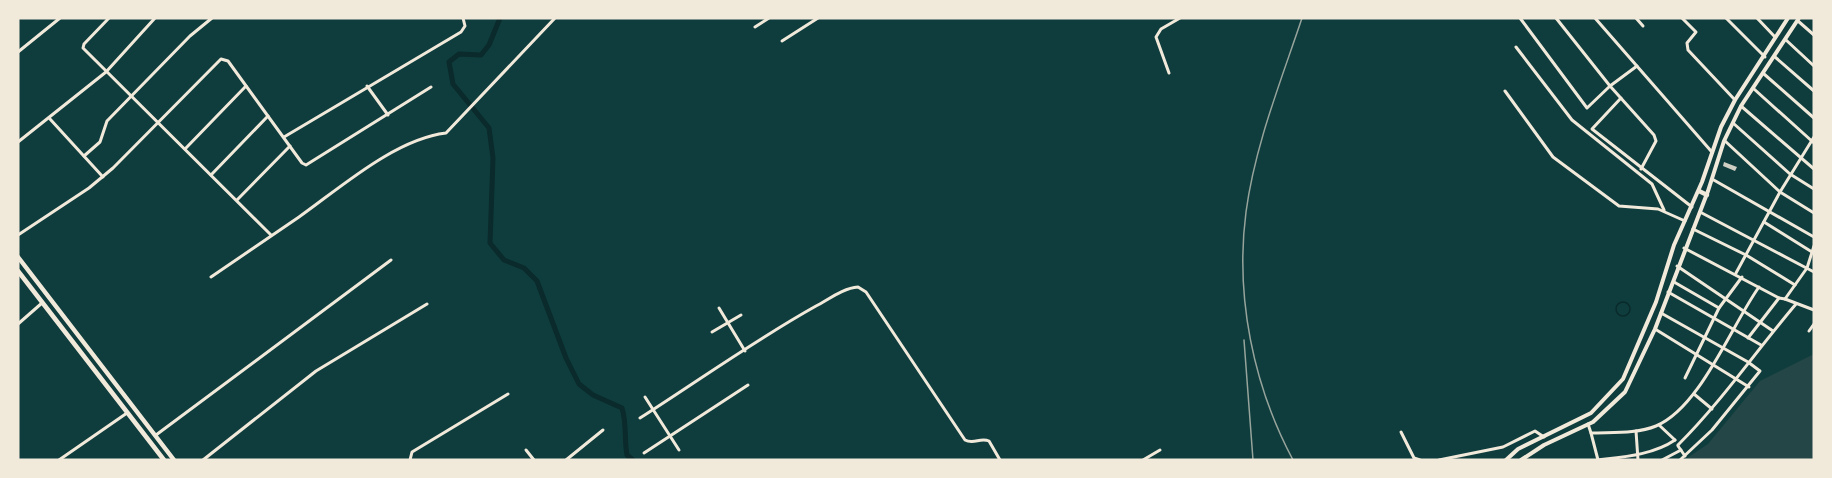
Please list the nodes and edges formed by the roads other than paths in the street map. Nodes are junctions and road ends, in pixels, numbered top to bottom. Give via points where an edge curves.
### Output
1 (60, 18) edge
2 (109, 18) edge
3 (155, 18) edge
4 (212, 18) edge
5 (463, 18) edge
6 (555, 18) edge
7 (769, 18) edge
8 (816, 18) edge
9 (1180, 18) edge
10 (1520, 18) edge
11 (1556, 18) edge
12 (1595, 18) edge
13 (1636, 18) edge
14 (1683, 18) edge
15 (1726, 18) edge
16 (1757, 18) edge
17 (1786, 19) edge
18 (1799, 19) edge
19 (1643, 26) dead end
20 (755, 27) dead end
21 (1814, 35) edge
22 (1776, 38) junction
23 (1786, 40) junction
24 (782, 41) dead end
25 (1516, 47) dead end
26 (18, 52) edge
27 (1765, 57) junction
28 (1775, 57) junction
29 (1637, 66) junction
30 (1814, 66) edge
31 (105, 72) junction
32 (1169, 73) dead end
33 (1764, 74) junction
34 (246, 86) junction
35 (367, 86) junction
36 (1610, 86) junction
37 (431, 87) dead end
38 (1754, 89) junction
39 (1505, 91) dead end
40 (1814, 91) edge
41 (132, 97) junction
42 (1621, 98) junction
43 (1735, 100) junction
44 (1741, 106) junction
45 (388, 115) junction
46 (268, 116) junction
47 (1814, 118) edge
48 (50, 119) junction
49 (159, 123) junction
50 (1732, 123) junction
51 (284, 137) junction
52 (1814, 137) edge
53 (1724, 141) junction
54 (18, 142) edge
55 (1813, 142) edge
56 (291, 146) junction
57 (185, 149) junction
58 (1711, 151) junction
59 (84, 156) junction
60 (1800, 159) junction
61 (1641, 169) junction
62 (1814, 169) edge
63 (1790, 174) junction
64 (211, 175) junction
65 (103, 177) junction
66 (1712, 179) junction
67 (1814, 189) edge
68 (1699, 191) junction
69 (1780, 192) junction
70 (1707, 195) junction
71 (237, 200) junction
72 (1692, 207) junction
73 (1770, 210) junction
74 (1664, 211) junction
75 (1700, 212) junction
76 (1814, 213) edge
77 (1686, 221) junction
78 (1764, 222) junction
79 (1693, 229) junction
80 (18, 235) edge
81 (271, 235) junction
82 (1814, 237) edge
83 (1754, 238) junction
84 (1814, 246) edge
85 (1684, 248) junction
86 (1812, 252) junction
87 (1746, 255) junction
88 (18, 257) edge
89 (391, 260) dead end
90 (1677, 266) junction
91 (1807, 268) junction
92 (18, 271) edge
93 (1814, 272) edge
94 (1736, 273) junction
95 (211, 277) dead end
96 (1742, 277) junction
97 (1672, 280) junction
98 (1795, 285) junction
99 (1759, 287) junction
100 (1668, 292) junction
101 (1779, 298) junction
102 (1785, 299) junction
103 (1726, 301) junction
104 (42, 303) junction
105 (427, 304) dead end
106 (1796, 304) junction
107 (719, 308) dead end
108 (1719, 308) junction
109 (1814, 310) edge
110 (1742, 312) junction
111 (1661, 313) junction
112 (741, 315) dead end
113 (1714, 319) junction
114 (728, 323) junction
115 (1758, 323) junction
116 (18, 324) edge
117 (1814, 324) edge
118 (1655, 329) junction
119 (1732, 329) junction
120 (1773, 331) junction
121 (1809, 331) dead end
122 (712, 332) dead end
123 (1706, 338) junction
124 (1748, 338) junction
125 (1761, 345) junction
126 (1723, 347) junction
127 (745, 351) junction
128 (1698, 355) junction
129 (1748, 362) junction
130 (1712, 364) junction
131 (1684, 378) dead end
132 (1737, 380) junction
133 (748, 385) dead end
134 (1749, 387) junction
135 (508, 394) dead end
136 (1694, 394) junction
137 (645, 396) dead end
138 (653, 410) junction
139 (1712, 410) junction
140 (126, 413) junction
141 (640, 418) dead end
142 (1588, 424) junction
143 (1659, 424) junction
144 (603, 430) dead end
145 (1636, 431) junction
146 (1401, 432) dead end
147 (1592, 433) junction
148 (154, 436) junction
149 (670, 437) junction
150 (1544, 437) junction
151 (1675, 440) junction
152 (1678, 445) junction
153 (526, 450) dead end
154 (679, 450) dead end
155 (1160, 450) dead end
156 (1681, 450) junction
157 (644, 453) dead end
158 (1639, 453) junction
159 (1685, 456) junction
160 (533, 458) edge
161 (1447, 459) edge
162 (59, 460) edge
163 (164, 460) edge
164 (174, 460) edge
165 (203, 460) edge
166 (410, 460) edge
167 (526, 460) edge
168 (566, 460) edge
169 (1000, 460) edge
170 (1143, 460) edge
171 (1419, 460) edge
172 (1439, 460) edge
173 (1506, 460) edge
174 (1521, 460) edge
175 (1598, 460) edge
176 (1638, 460) edge
177 (1662, 460) edge
178 (1680, 460) edge

1 - 26 street
2 - 31 street via 83,46
3 - 31 street
4 - 41 street
5 - 35 street via 465,26 461,32
6 - 81 street via 446,133 404,147
7 - 20 street
8 - 24 street
9 - 32 street via 1161,29 1156,37
10 - 36 street via 1587,108
11 - 36 street
12 - 29 street
13 - 19 street
14 - 43 street via 1696,32 1685,46
15 - 27 street
16 - 22 street
17 - 22 street
18 - 21 street
18 - 23 street
22 - 27 street
23 - 28 street
23 - 30 street
25 - 74 street via 1572,120 1652,184
27 - 43 street
28 - 33 street
28 - 40 street
29 - 36 street
29 - 58 street
31 - 41 street
31 - 48 street
33 - 38 street
33 - 47 street
34 - 46 street
34 - 49 street via 228,61 221,59
34 - 57 street
35 - 45 street
35 - 51 street
36 - 42 street
37 - 45 street
38 - 44 street
38 - 55 street
39 - 74 street via 1557,160 1619,206
41 - 49 street
41 - 59 street via 107,122 100,142
42 - 61 street via 1656,138
42 - 61 street via 1592,129
43 - 58 street
44 - 50 street
44 - 60 street
45 - 56 street via 308,164
46 - 51 street
46 - 64 street
48 - 54 street
48 - 59 street
49 - 57 street
49 - 65 street
50 - 53 street
50 - 63 street
51 - 56 street
52 - 55 street
53 - 66 street
53 - 69 street
55 - 60 street
56 - 71 street
57 - 64 street
58 - 68 street
59 - 65 street
60 - 62 street
60 - 63 street
61 - 72 street
63 - 67 street
63 - 69 street
64 - 71 street
65 - 80 street
66 - 70 street
66 - 73 street
68 - 70 main road
68 - 72 street
69 - 73 street
69 - 76 street
70 - 75 street
71 - 81 street
72 - 77 street
73 - 78 street
73 - 82 street
74 - 77 street
75 - 79 street
75 - 83 street
77 - 150 street via 1623,380 1597,409
78 - 83 street
78 - 86 street
79 - 85 street
79 - 87 street
81 - 95 street
83 - 87 street
83 - 91 street
84 - 86 street
85 - 90 street
85 - 94 street
86 - 91 street
87 - 94 street
87 - 98 street
88 - 148 main road
89 - 148 street
90 - 97 street
90 - 103 street
91 - 93 street
91 - 98 street
92 - 104 main road
94 - 96 street
96 - 99 street
96 - 103 street
97 - 100 street
97 - 108 street
98 - 102 street
99 - 101 street
99 - 110 street
100 - 111 street
100 - 113 street
101 - 102 street
101 - 115 street
102 - 106 street
103 - 108 street
103 - 110 street
104 - 116 street
104 - 140 main road
105 - 165 street via 316,372
106 - 109 street
106 - 120 street
107 - 114 street
108 - 113 street
110 - 115 street
110 - 119 street
111 - 118 street
111 - 123 street
112 - 114 street
113 - 119 street
113 - 123 street
114 - 122 street
114 - 127 street
115 - 120 street
115 - 124 street
117 - 121 street
118 - 128 street
118 - 142 street via 1624,392 1608,411
119 - 124 street
119 - 126 street
120 - 125 street
123 - 126 street
123 - 128 street
124 - 125 street
125 - 129 street
126 - 129 street
126 - 130 street
127 - 138 street
127 - 169 street via 773,329 844,291 862,289 965,440 989,441
128 - 130 street
128 - 131 street
129 - 132 street
129 - 134 street via 1760,371
130 - 132 street
130 - 136 street
132 - 134 street
132 - 139 street
133 - 149 street
134 - 159 street
135 - 166 street via 412,452
136 - 139 street
136 - 143 street
137 - 138 street
138 - 141 street
138 - 149 street
139 - 152 street
140 - 162 street
140 - 163 main road
142 - 147 street
142 - 174 street
143 - 145 street
143 - 151 street
144 - 168 street
145 - 147 street
145 - 158 street
146 - 171 street via 1414,458
147 - 175 street
148 - 164 main road
149 - 154 street
149 - 157 street
150 - 161 street via 1535,431 1503,447
150 - 173 street via 1518,449
151 - 152 street
151 - 158 street
152 - 156 street
153 - 160 street
155 - 170 street
156 - 159 street
156 - 177 street
158 - 175 street
158 - 176 street
159 - 178 street
160 - 167 street
161 - 172 street

